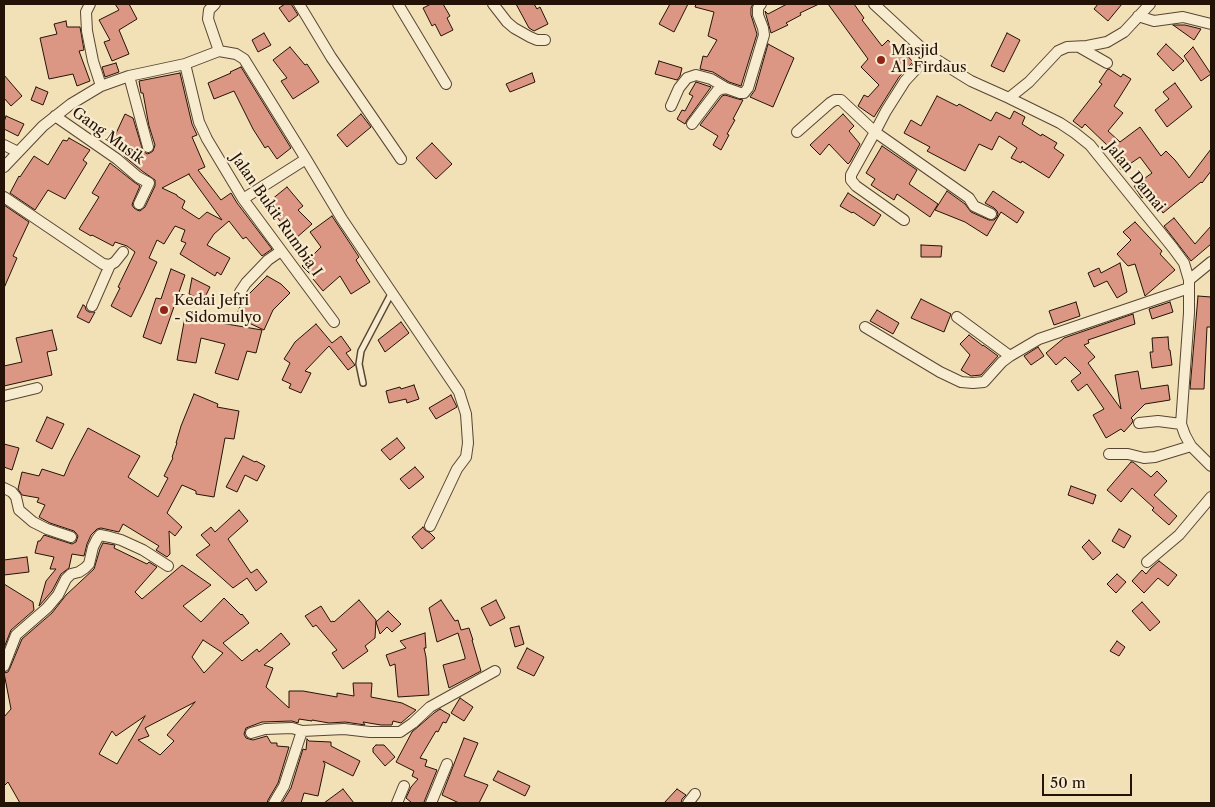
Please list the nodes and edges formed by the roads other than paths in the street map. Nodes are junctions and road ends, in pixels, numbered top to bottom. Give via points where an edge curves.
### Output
1 (90, 4) edge
2 (215, 4) edge
3 (299, 4) edge
4 (398, 4) edge
5 (493, 4) edge
6 (761, 4) edge
7 (874, 4) edge
8 (1150, 4) edge
9 (1138, 16) junction
10 (1211, 24) edge
11 (545, 40) dead end
12 (1080, 47) junction
13 (219, 51) junction
14 (929, 55) junction
15 (1107, 63) dead end
16 (185, 64) junction
17 (129, 76) junction
18 (446, 84) dead end
19 (102, 86) junction
20 (726, 88) junction
21 (1009, 98) junction
22 (671, 106) dead end
23 (55, 116) junction
24 (692, 124) dead end
25 (797, 132) dead end
26 (875, 132) junction
27 (4, 145) edge
28 (148, 147) dead end
29 (18, 152) junction
30 (306, 159) junction
31 (401, 159) dead end
32 (4, 167) edge
33 (4, 197) edge
34 (243, 199) junction
35 (139, 204) dead end
36 (991, 214) dead end
37 (904, 220) dead end
38 (281, 251) junction
39 (124, 252) dead end
40 (1211, 262) edge
41 (110, 265) junction
42 (1189, 284) junction
43 (240, 292) dead end
44 (392, 292) junction
45 (92, 306) dead end
46 (957, 317) dead end
47 (334, 322) dead end
48 (865, 327) dead end
49 (1010, 356) junction
50 (363, 382) dead end
51 (37, 388) dead end
52 (4, 396) edge
53 (1139, 422) dead end
54 (1181, 424) junction
55 (1191, 446) junction
56 (1108, 454) dead end
57 (1211, 466) edge
58 (8, 490) edge
59 (1211, 497) edge
60 (430, 526) dead end
61 (71, 537) dead end
62 (1147, 562) dead end
63 (168, 566) dead end
64 (4, 666) edge
65 (495, 671) dead end
66 (302, 731) junction
67 (252, 733) dead end
68 (447, 764) dead end
69 (404, 786) dead end
70 (695, 794) dead end
71 (274, 803) edge
72 (397, 803) edge
73 (431, 803) edge
74 (688, 803) edge

1 - 19 street via 86,12 87,31
2 - 13 street via 209,10 208,19
3 - 31 street
4 - 18 street
5 - 11 street via 514,28 537,40
6 - 20 street via 758,15 764,35 748,88 740,93
7 - 14 street, Jalan Damai
8 - 9 street
9 - 10 street via 1154,21 1183,17
9 - 12 street via 1124,32 1107,42
12 - 15 street
12 - 21 street via 1058,51
13 - 16 street
13 - 30 street via 244,59
14 - 21 street, Jalan Damai via 971,81
14 - 26 street via 905,80
16 - 17 street
16 - 34 street, Jalan Bukit Rumbia I via 199,122
17 - 19 street
17 - 28 street
19 - 23 street
20 - 22 street via 696,75 679,88
20 - 24 street via 717,91
21 - 42 street, Jalan Damai via 1060,123 1090,145 1184,263
23 - 29 street
23 - 35 street, Gang Musik via 149,183
25 - 26 street via 835,100 840,100
26 - 36 street via 969,198 974,206
26 - 37 street via 851,174 851,180
27 - 29 street
29 - 32 street
30 - 34 street
30 - 44 street
33 - 41 street via 103,264
34 - 38 street, Jalan Bukit Rumbia I
38 - 43 street via 268,260
38 - 47 street, Jalan Bukit Rumbia I
39 - 41 street
40 - 42 street
41 - 45 street
42 - 49 street via 1039,339
42 - 54 street, Jalan Damai
44 - 50 lane via 360,351
44 - 60 street via 459,392 466,414 466,457
46 - 49 street
48 - 49 street via 961,382 984,382
51 - 52 street
53 - 54 street
54 - 55 street, Jalan Damai
55 - 56 street via 1155,457
55 - 57 street, Jalan Damai
58 - 61 street via 16,497 19,510 33,522
59 - 62 street via 1179,535
63 - 64 street via 143,550 100,535 89,564 71,574 47,608 16,635
65 - 66 street via 430,707 400,732
66 - 67 street via 265,728
66 - 71 street via 284,786
68 - 73 street
69 - 72 street
70 - 74 street

